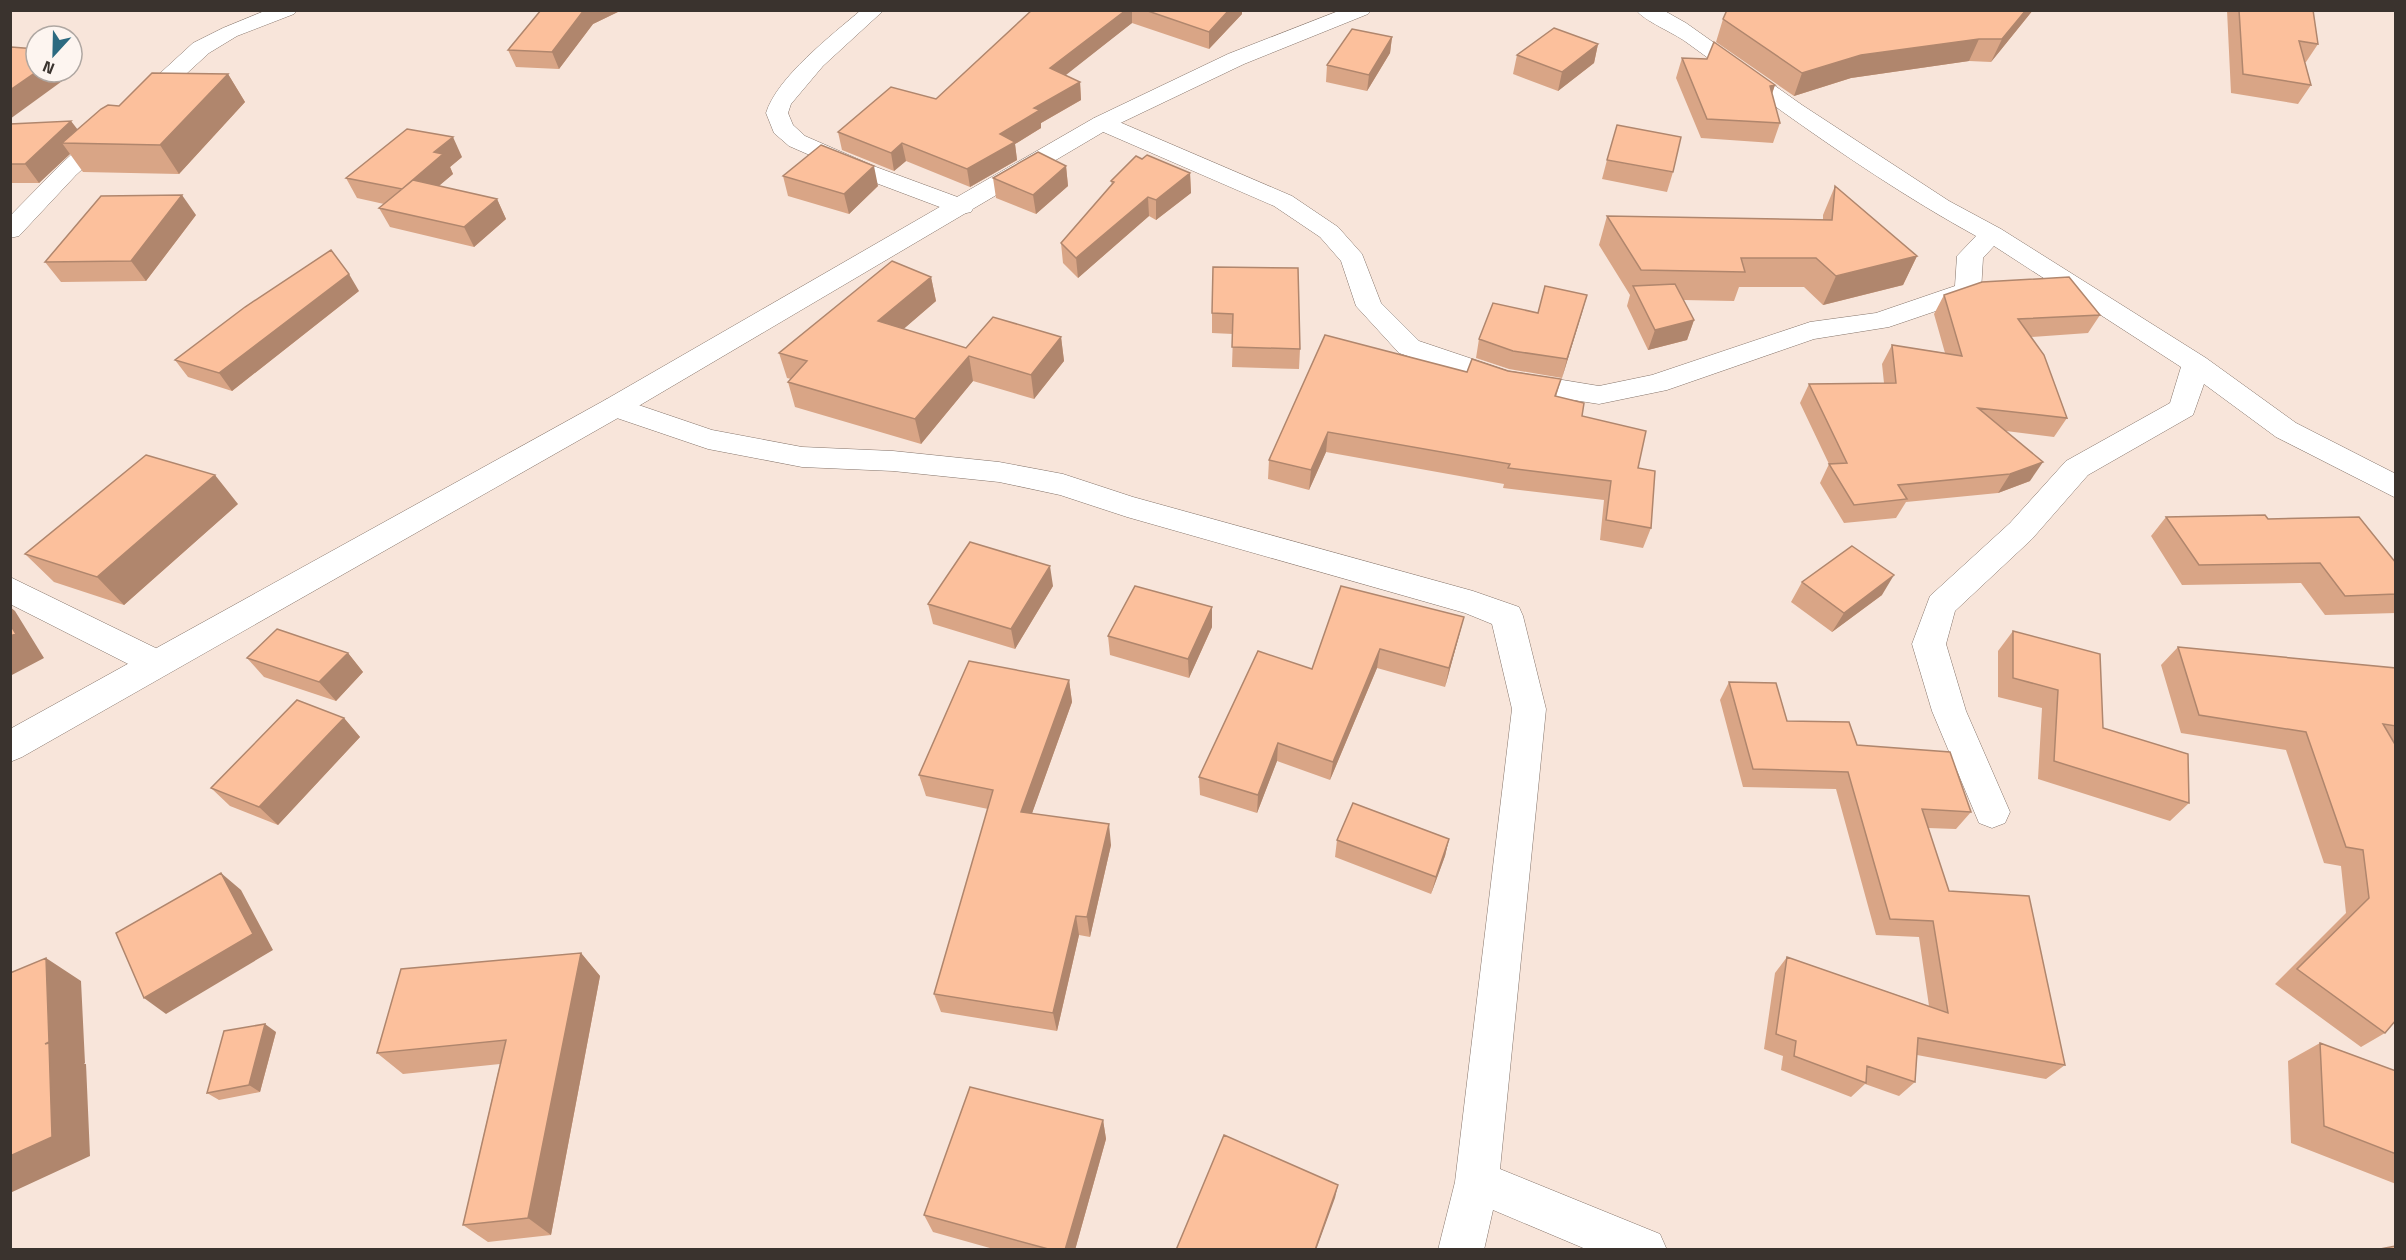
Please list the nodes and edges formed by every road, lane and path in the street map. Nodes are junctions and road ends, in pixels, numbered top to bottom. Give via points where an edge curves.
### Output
1 (287, 10) edge
2 (874, 10) edge
3 (1360, 10) edge
4 (1646, 10) edge
5 (1102, 123) junction
6 (963, 207) junction
7 (10, 231) edge
8 (1992, 234) junction
9 (2196, 364) junction
10 (615, 407) junction
11 (2396, 488) edge
12 (10, 589) edge
13 (156, 663) junction
14 (10, 747) edge
15 (1992, 812) dead end
16 (1477, 1182) junction
17 (1461, 1250) edge
18 (1644, 1250) edge

1 - 7 street via 201,48 68,170
2 - 6 street via 815,61 780,103 777,113 782,128 797,141 868,172
3 - 5 street via 1236,58
4 - 8 street via 1679,27 1794,110 1940,206
5 - 6 street
5 - 8 street via 1283,201 1329,232 1353,259 1369,306 1409,347 1504,380 1599,395 1657,383 1810,331 1880,321 1968,291 1970,256
6 - 10 street
8 - 9 street
9 - 11 street via 2286,430
9 - 15 street via 2183,408 2077,468 2021,531 1941,605 1929,644 1950,711
10 - 13 street
10 - 16 street via 708,439 802,457 999,472 1063,485 1507,616 1529,708
12 - 13 street
13 - 14 street
16 - 17 street
16 - 18 street

